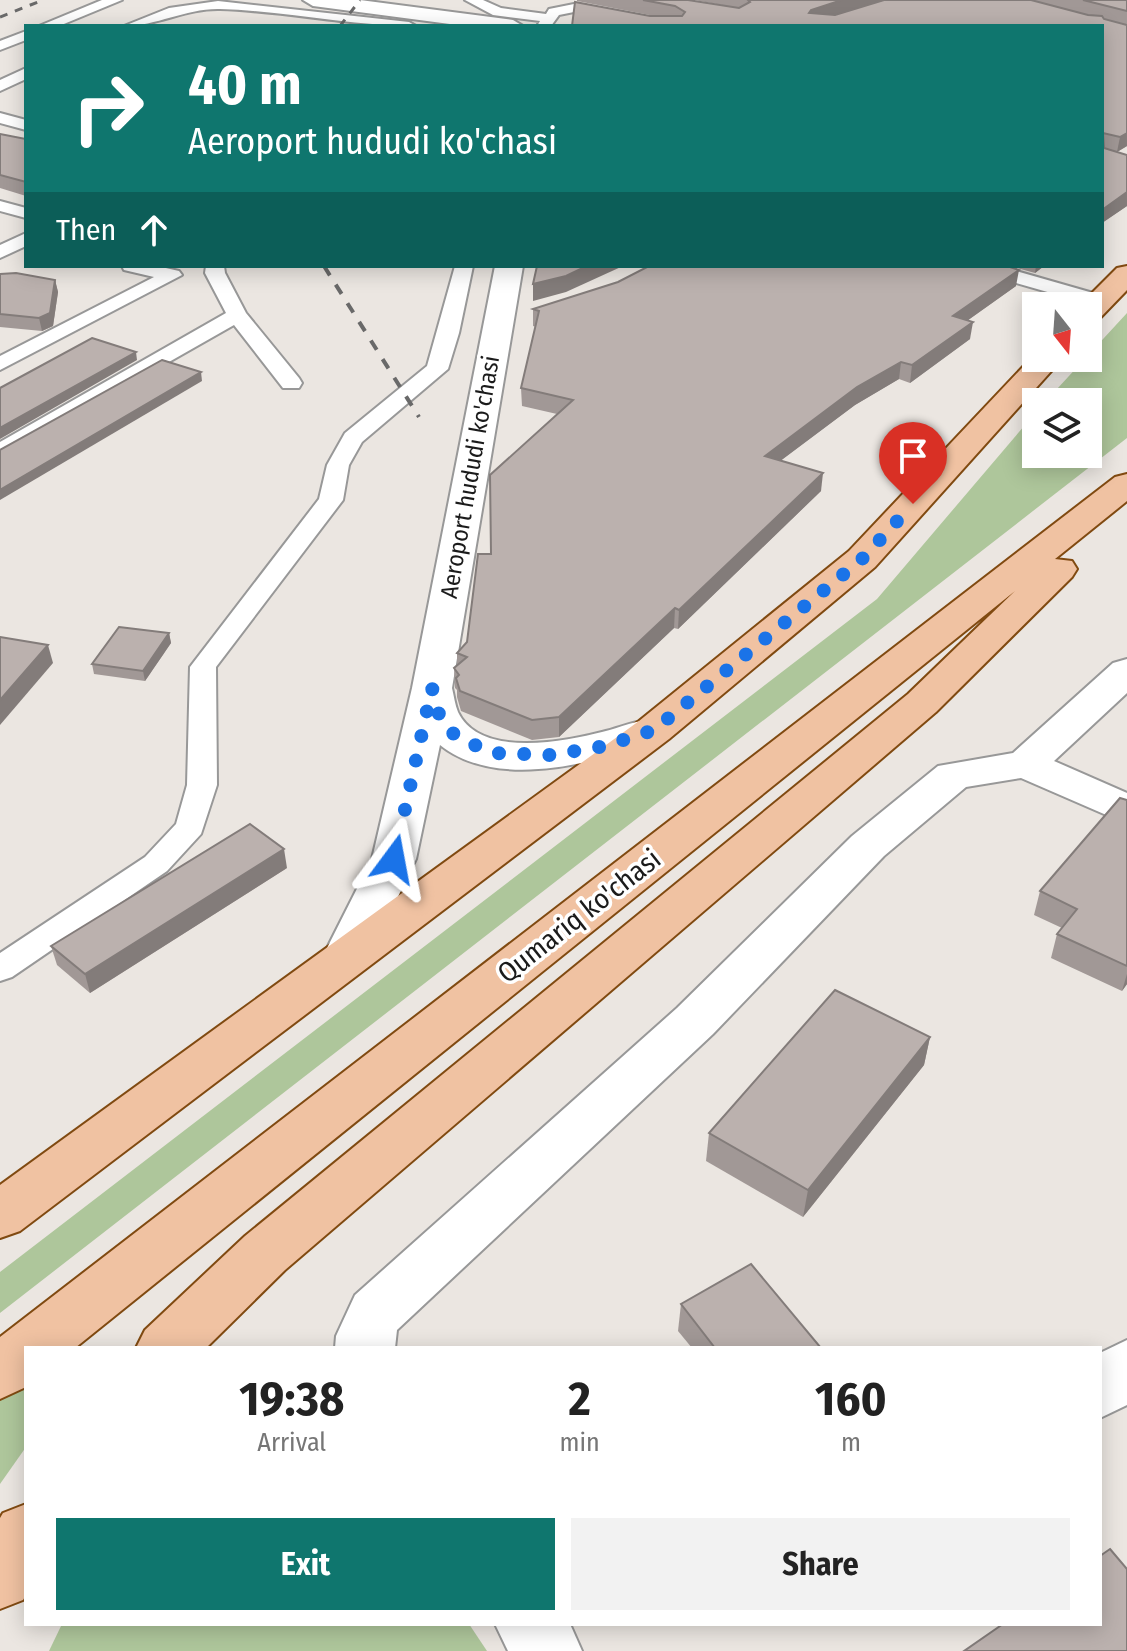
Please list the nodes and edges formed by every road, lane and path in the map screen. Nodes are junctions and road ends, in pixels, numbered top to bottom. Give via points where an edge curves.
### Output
1 (115, 0) edge
2 (313, 0) edge
3 (472, 0) edge
4 (610, 0) edge
5 (369, 3) edge
6 (574, 4) edge
7 (546, 22) edge
8 (51, 24) edge
9 (137, 24) edge
10 (391, 24) edge
11 (500, 24) edge
12 (665, 24) edge
13 (24, 36) edge
14 (0, 46) edge
15 (24, 74) edge
16 (0, 86) edge
17 (0, 118) edge
18 (24, 124) edge
19 (0, 136) edge
20 (24, 142) edge
21 (0, 206) edge
22 (24, 212) edge
23 (24, 241) edge
24 (0, 252) edge
25 (150, 268) edge
26 (464, 268) edge
27 (509, 268) edge
28 (984, 268) edge
29 (198, 273) edge
30 (1127, 274) edge
31 (1050, 292) edge
32 (1102, 300) edge
33 (237, 315) junction
34 (0, 364) edge
35 (1035, 372) edge
36 (291, 383) dead end
37 (0, 451) edge
38 (1127, 484) edge
39 (1127, 502) edge
40 (1127, 671) edge
41 (432, 688) junction
42 (654, 730) junction
43 (1026, 764) junction
44 (1127, 810) edge
45 (347, 956) junction
46 (0, 969) edge
47 (0, 1215) edge
48 (33, 1346) edge
49 (168, 1346) edge
50 (365, 1346) edge
51 (24, 1353) edge
52 (1127, 1367) edge
53 (0, 1372) edge
54 (1102, 1389) edge
55 (24, 1538) edge
56 (0, 1577) edge
57 (530, 1626) edge
58 (548, 1651) edge

1 - 8 lane
2 - 5 street
3 - 7 lane via 498,12
4 - 6 lane
5 - 11 street
6 - 7 lane via 554,12
6 - 12 lane
9 - 10 lane via 174,11 218,5
13 - 14 lane
15 - 16 lane
17 - 18 lane
19 - 20 lane
21 - 22 lane
23 - 24 lane
25 - 29 lane
26 - 46 lane via 437,369 353,438 338,465 331,500 203,667 202,785 190,827 156,864
27 - 41 street, Aeroport hududi ko'chasi via 511,319
28 - 31 lane
29 - 33 lane
29 - 34 lane
30 - 32 main road
33 - 36 lane
33 - 37 lane
35 - 42 main road via 862,559
38 - 48 main road, Qumariq ko'chasi
39 - 49 main road via 922,703 265,1253
40 - 43 street
41 - 42 street, Aeroport hududi ko'chasi via 449,730 494,753 551,755
41 - 45 street, Aeroport hududi ko'chasi via 394,859
42 - 45 main road
43 - 44 street
43 - 50 street via 953,776 868,846 695,1021 376,1313
45 - 47 main road
51 - 53 main road, Qumariq ko'chasi
52 - 54 street
55 - 56 main road
57 - 58 street

